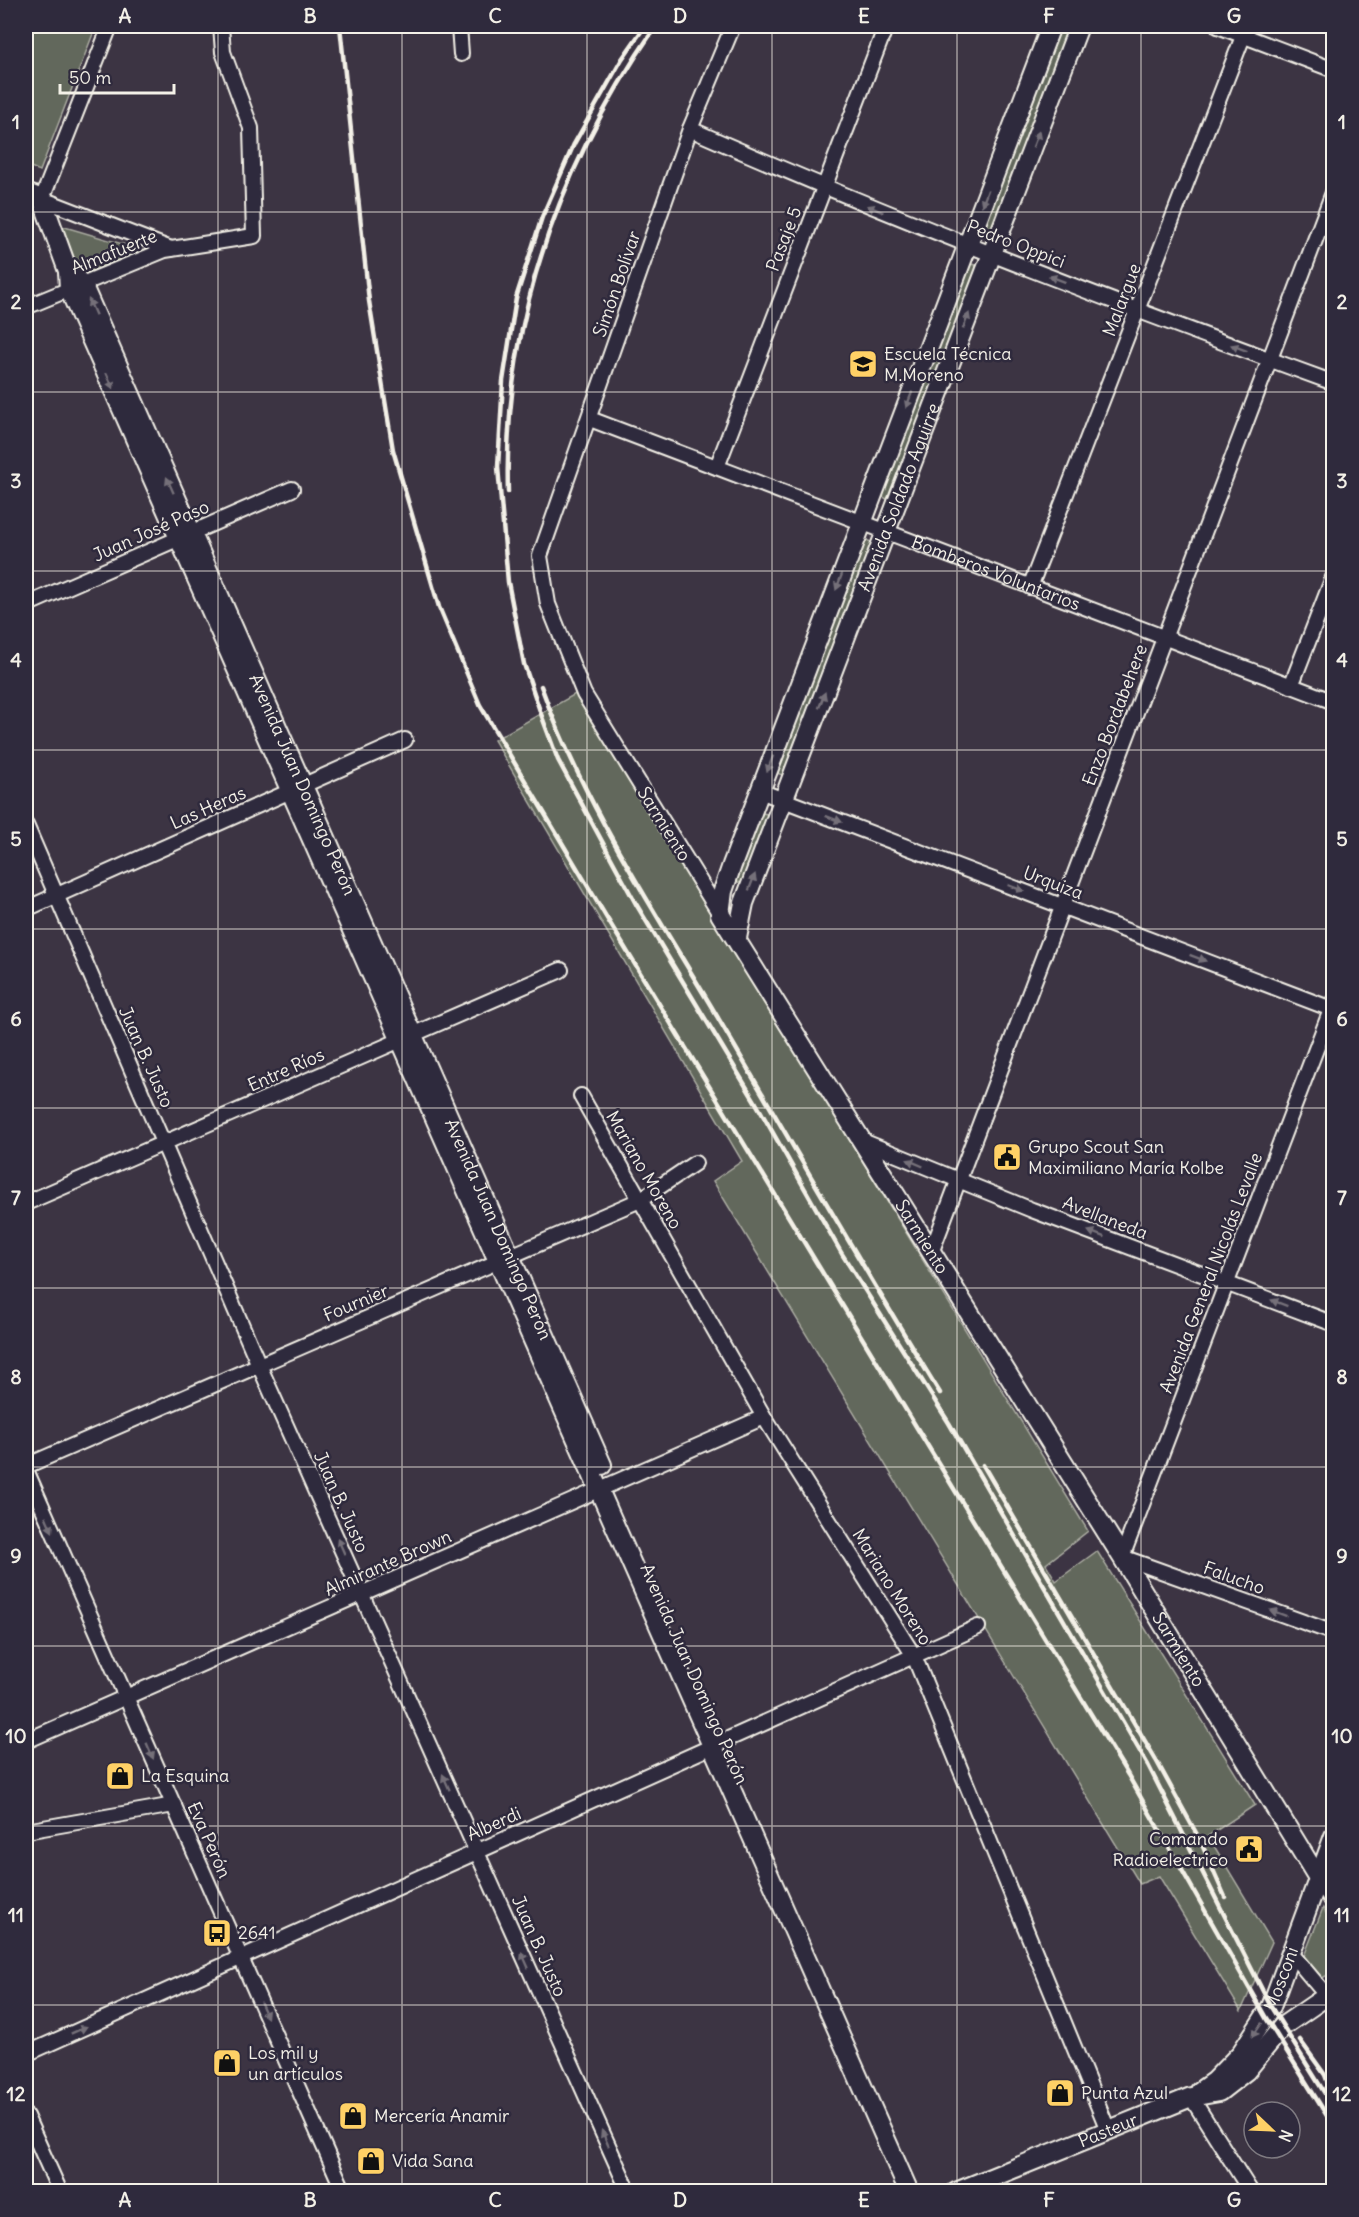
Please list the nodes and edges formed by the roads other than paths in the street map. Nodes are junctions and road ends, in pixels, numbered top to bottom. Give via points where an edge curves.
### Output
1 (110, 26) edge
2 (221, 26) edge
3 (459, 26) edge
4 (733, 26) edge
5 (886, 26) edge
6 (1051, 26) edge
7 (1079, 26) edge
8 (1218, 26) edge
9 (1245, 30) edge
10 (461, 54) dead end
11 (1334, 70) edge
12 (690, 129) junction
13 (823, 188) junction
14 (1334, 190) edge
15 (34, 196) edge
16 (967, 245) junction
17 (171, 249) junction
18 (992, 255) junction
19 (73, 281) junction
20 (26, 307) edge
21 (1138, 309) junction
22 (1269, 360) junction
23 (1334, 383) edge
24 (590, 419) junction
25 (717, 467) junction
26 (292, 489) dead end
27 (862, 522) junction
28 (886, 531) junction
29 (185, 536) junction
30 (540, 556) joint
31 (1334, 575) edge
32 (1030, 587) junction
33 (26, 605) edge
34 (1164, 638) junction
35 (1291, 686) junction
36 (1334, 702) edge
37 (405, 740) dead end
38 (297, 788) junction
39 (760, 791) junction
40 (783, 800) junction
41 (26, 825) edge
42 (56, 895) junction
43 (1062, 906) junction
44 (26, 909) edge
45 (720, 914) junction
46 (737, 938) junction
47 (561, 970) dead end
48 (1333, 1007) edge
49 (407, 1037) junction
50 (580, 1096) dead end
51 (865, 1142) junction
52 (164, 1143) junction
53 (695, 1163) dead end
54 (959, 1182) junction
55 (640, 1200) junction
56 (26, 1203) edge
57 (931, 1253) junction
58 (504, 1259) junction
59 (1227, 1283) junction
60 (1334, 1324) edge
61 (259, 1365) junction
62 (764, 1417) junction
63 (26, 1468) edge
64 (605, 1488) junction
65 (1122, 1557) junction
66 (362, 1594) junction
67 (978, 1627) dead end
68 (1334, 1633) edge
69 (914, 1656) junction
70 (127, 1697) junction
71 (26, 1742) edge
72 (718, 1743) junction
73 (174, 1804) junction
74 (26, 1831) edge
75 (1334, 1836) edge
76 (476, 1851) junction
77 (1318, 1878) junction
78 (1334, 1904) edge
79 (1290, 1952) junction
80 (241, 1957) junction
81 (1330, 1993) edge
82 (26, 2055) edge
83 (1191, 2097) junction
84 (26, 2116) edge
85 (1108, 2130) junction
86 (60, 2192) edge
87 (344, 2192) edge
88 (629, 2192) edge
89 (909, 2192) edge
90 (922, 2192) edge
91 (956, 2192) edge
92 (1251, 2192) edge

1 - 15 street
2 - 17 street, Almafuerte via 223,52 251,128 254,236
3 - 10 street
4 - 12 street, Simón Bolívar
5 - 13 street, Pasaje 5
6 -> 16 main road, Avenida Soldado Aguirre
18 -> 7 main road, Avenida Soldado Aguirre
8 - 9 street
9 - 11 street
9 - 21 street, Malargue
12 - 13 street, Pedro Oppici
12 - 24 street, Simón Bolívar
16 -> 13 street, Pedro Oppici
13 - 25 street, Pasaje 5
14 - 22 street, Enzo Bordabehere
15 - 17 street
15 - 19 main road, Avenida Juan Domingo Perón
16 - 18 street, Pedro Oppici
16 -> 27 main road, Avenida Soldado Aguirre
17 - 19 street, Almafuerte
21 -> 18 street, Pedro Oppici
28 -> 18 main road, Avenida Soldado Aguirre
19 - 20 street, Almafuerte
19 - 29 main road, Avenida Juan Domingo Perón
22 -> 21 street, Pedro Oppici
21 - 32 street, Malargue
22 - 23 street, Pedro Oppici
22 - 34 street, Enzo Bordabehere
24 - 25 street, Bomberos Voluntarios
24 - 30 street, Simón Bolívar
25 - 27 street, Bomberos Voluntarios
26 - 29 street, Juan José Paso
27 - 28 street, Bomberos Voluntarios
27 -> 39 main road, Avenida Soldado Aguirre
28 - 32 street, Bomberos Voluntarios
40 -> 28 main road, Avenida Soldado Aguirre
29 - 33 street, Juan José Paso
29 - 38 main road, Avenida Juan Domingo Perón
30 - 45 street, Sarmiento via 548,604 584,694
31 - 35 street
32 - 34 street, Bomberos Voluntarios
34 - 35 street, Bomberos Voluntarios
34 - 43 street, Enzo Bordabehere
35 - 36 street, Bomberos Voluntarios
37 - 38 street, Las Heras
38 - 42 street, Las Heras
38 - 49 main road, Avenida Juan Domingo Perón
39 - 40 street, Urquiza
39 - 45 main road, Avenida Soldado Aguirre via 723,891
40 -> 43 street, Urquiza
46 -> 40 main road, Avenida Soldado Aguirre via 744,903
41 - 42 street, Juan B. Justo
42 - 44 street, Las Heras
42 - 52 street, Juan B. Justo
43 -> 48 street, Urquiza
43 - 54 street, Enzo Bordabehere
45 - 46 main road, Sarmiento
46 - 51 main road, Sarmiento
47 - 49 street, Entre Ríos
48 - 59 street, Avenida General Nicolás Levalle
49 - 52 street, Entre Ríos
49 - 58 main road, Avenida Juan Domingo Perón
50 - 55 street, Mariano Moreno
54 -> 51 street, Avellaneda
51 - 57 main road, Sarmiento
52 - 56 street, Entre Ríos
52 - 61 street, Juan B. Justo
53 - 55 street, Fournier
54 - 57 street, Enzo Bordabehere
59 -> 54 street, Avellaneda
55 - 58 street, Fournier
55 - 62 street, Mariano Moreno
57 - 65 main road, Sarmiento
58 - 61 street, Fournier
58 - 64 main road, Avenida Juan Domingo Perón
60 -> 59 street, Avellaneda
59 - 65 street, Avenida General Nicolás Levalle
61 - 63 street, Fournier
66 -> 61 street, Juan B. Justo
62 - 64 street, Almirante Brown
62 - 69 street, Mariano Moreno
63 -> 70 street, Eva Perón
64 - 66 street, Almirante Brown
64 - 72 main road, Avenida Juan Domingo Perón
68 -> 65 street, Falucho
65 - 77 main road, Sarmiento
66 - 70 street, Almirante Brown
76 -> 66 street, Juan B. Justo
67 - 69 street, Alberdi
69 - 72 street, Alberdi
69 - 85 street, Mariano Moreno
70 - 71 street, Almirante Brown
70 -> 73 street, Eva Perón
72 - 76 street, Alberdi
72 - 89 main road, Avenida Juan Domingo Perón
72 - 90 main road, Avenida Juan Domingo Perón
73 - 74 street
73 - 80 street, Eva Perón
75 - 77 main road, Mosconi
76 - 80 street, Alberdi
88 -> 76 street, Juan B. Justo
77 - 78 street, Sarmiento
77 - 79 main road, Mosconi
79 - 81 street
79 -> 83 main road, Mosconi via 1266,2018 1241,2053 1214,2081
82 -> 80 street, Alberdi
80 -> 87 street, Eva Perón
81 - 83 main road, Pasteur via 1283,2026 1246,2071 1219,2092
83 - 85 main road, Pasteur
83 - 92 street
84 - 86 street
85 - 91 main road, Pasteur

